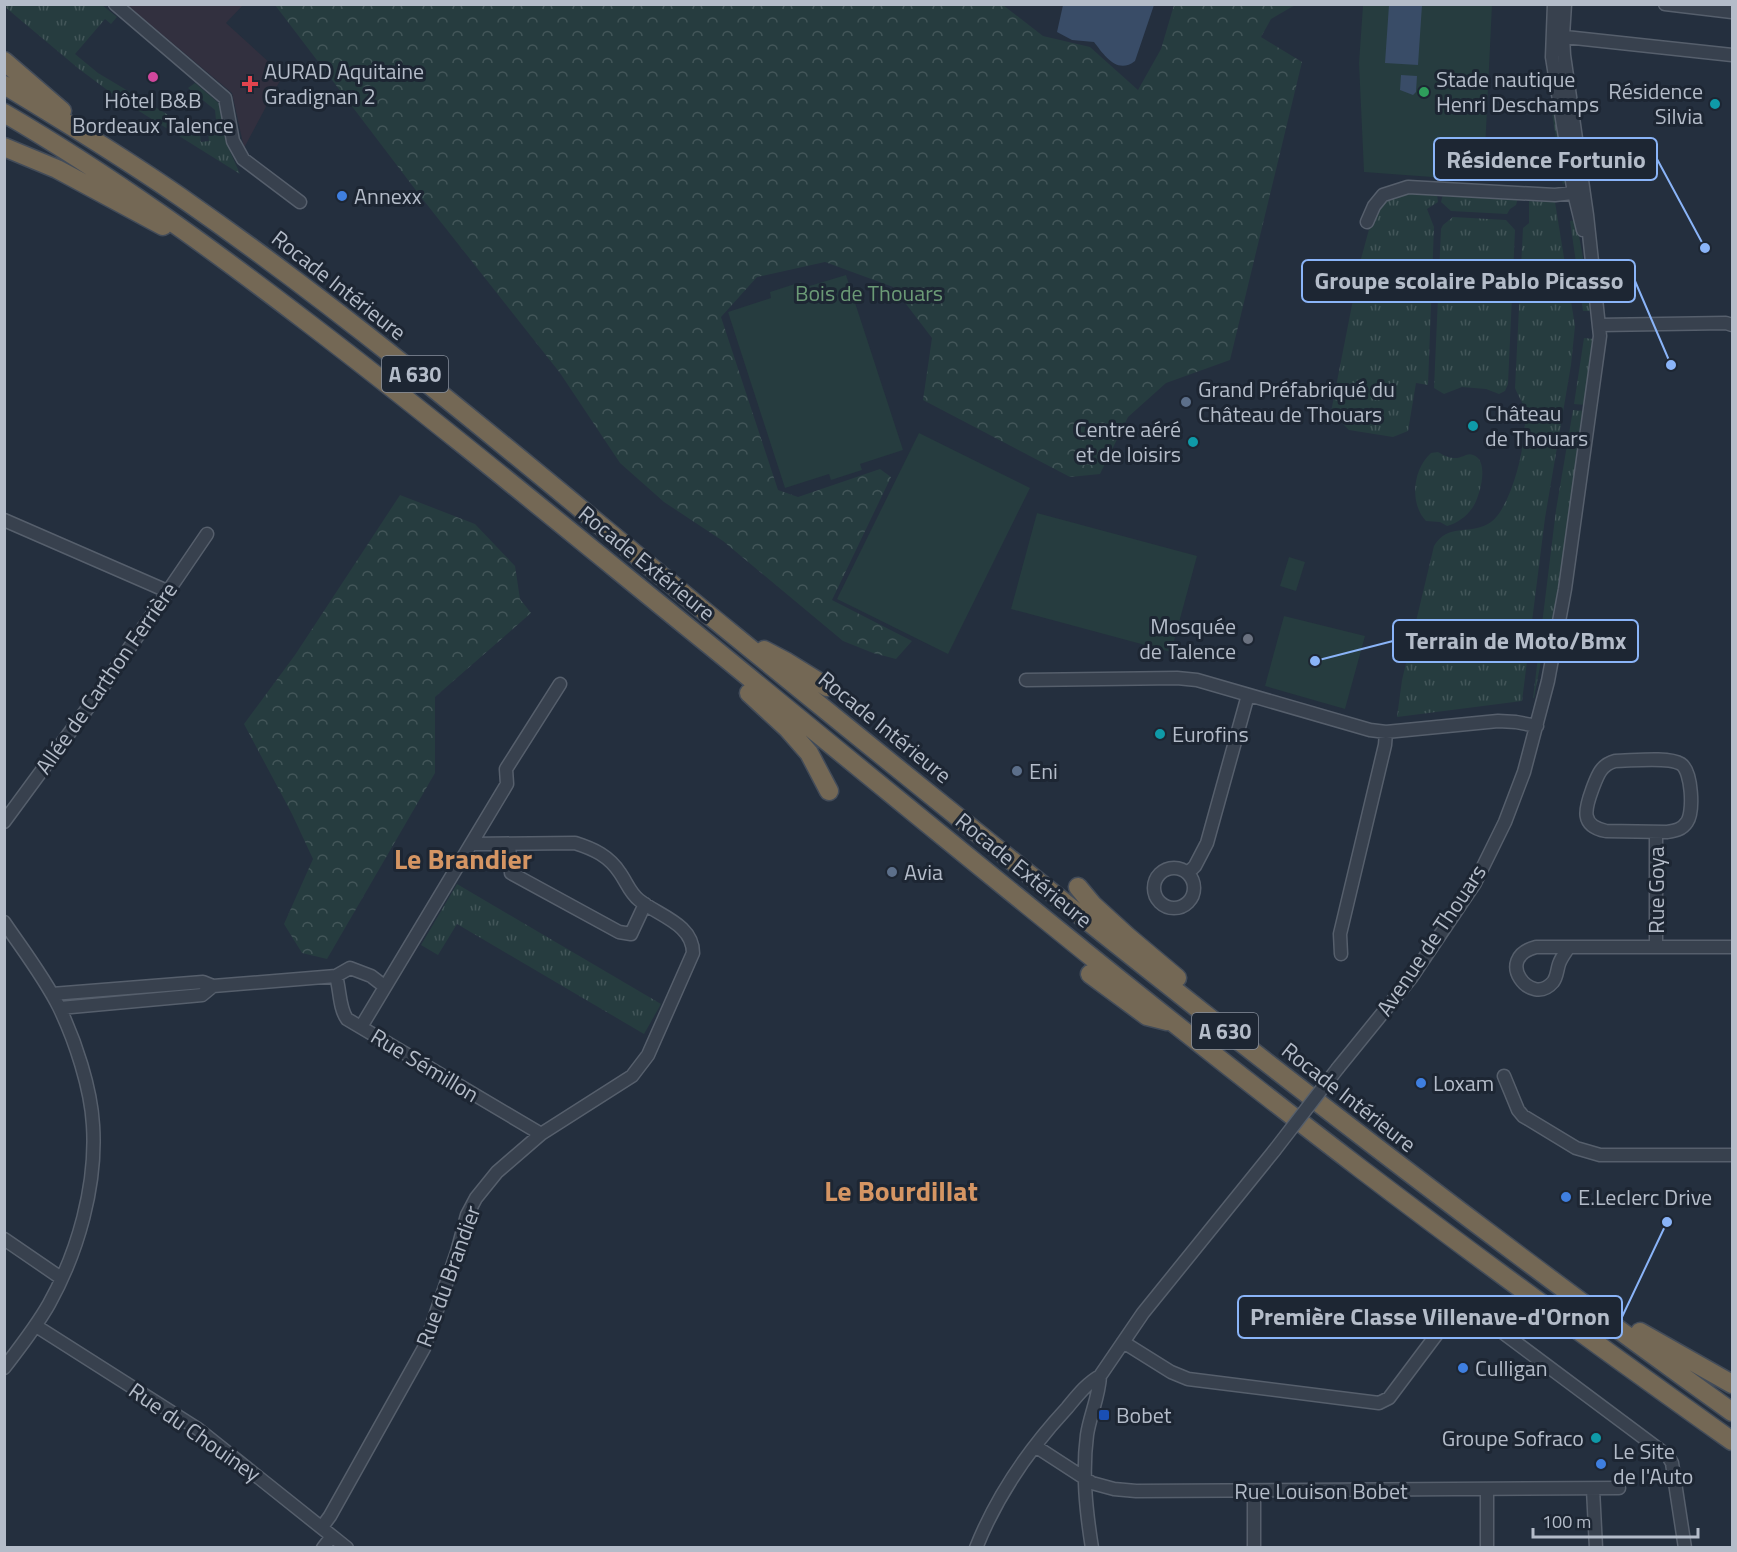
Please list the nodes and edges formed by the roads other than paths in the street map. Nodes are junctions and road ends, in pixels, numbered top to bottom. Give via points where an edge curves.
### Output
1 (115, 4) edge
2 (1554, 4) edge
3 (1565, 4) edge
4 (1665, 4) edge
5 (1732, 12) edge
6 (1557, 36) junction
7 (1732, 55) edge
8 (4, 61) edge
9 (4, 85) edge
10 (4, 113) edge
11 (86, 134) junction
12 (4, 147) edge
13 (1579, 193) junction
14 (300, 202) dead end
15 (1367, 222) dead end
16 (211, 248) junction
17 (1599, 325) junction
18 (1732, 325) edge
19 (4, 520) edge
20 (207, 534) dead end
21 (167, 591) junction
22 (730, 632) junction
23 (713, 648) junction
24 (1026, 680) dead end
25 (561, 684) dead end
26 (827, 687) dead end
27 (1248, 695) junction
28 (1537, 726) junction
29 (1386, 732) junction
30 (829, 791) dead end
31 (4, 822) edge
32 (1656, 832) junction
33 (471, 844) junction
34 (509, 844) junction
35 (1188, 873) dead end
36 (1078, 887) dead end
37 (645, 904) junction
38 (4, 922) edge
39 (1569, 947) junction
40 (1656, 947) junction
41 (1732, 947) edge
42 (1341, 954) dead end
43 (1090, 974) dead end
44 (336, 976) junction
45 (213, 986) junction
46 (384, 986) junction
47 (52, 994) junction
48 (60, 1008) junction
49 (1178, 1024) junction
50 (361, 1028) junction
51 (1234, 1038) junction
52 (1504, 1077) dead end
53 (541, 1134) junction
54 (1732, 1155) edge
55 (4, 1239) edge
56 (1514, 1253) junction
57 (61, 1278) junction
58 (36, 1326) junction
59 (1123, 1342) junction
60 (4, 1368) edge
61 (1100, 1376) junction
62 (1732, 1384) edge
63 (1732, 1412) edge
64 (1732, 1441) edge
65 (1035, 1446) junction
66 (1084, 1479) junction
67 (1619, 1488) dead end
68 (1593, 1489) junction
69 (1487, 1490) junction
70 (1254, 1491) junction
71 (322, 1527) junction
72 (332, 1536) junction
73 (323, 1548) edge
74 (347, 1548) edge
75 (976, 1548) edge
76 (1092, 1548) edge
77 (1254, 1548) edge
78 (1487, 1548) edge
79 (1596, 1548) edge
80 (1685, 1548) edge

1 - 14 street via 225,98 233,141 243,159
2 - 6 street, Avenue de Thouars
3 - 6 street, Avenue de Thouars
4 - 5 street
6 - 7 street
6 - 13 street, Avenue de Thouars via 1564,56
8 - 11 highway
9 - 11 highway, Rocade Intérieure / A 630
10 - 16 highway, Rocade Extérieure / A 630 via 115,181
11 - 22 highway, Rocade Intérieure / A 630 via 298,282
12 - 16 highway via 57,169
13 - 15 street via 1408,187 1383,195
13 - 17 street, Avenue de Thouars
16 - 23 highway, Rocade Extérieure / A 630 via 426,413
17 - 18 street
17 - 28 street, Avenue de Thouars via 1564,598
19 - 21 street
20 - 21 street, Allée de Carthon Ferrière
21 - 31 street, Allée de Carthon Ferrière via 98,694
22 - 26 highway
22 - 51 highway, Rocade Intérieure / A 630
23 - 30 highway via 729,677 809,753
23 - 49 highway, Rocade Extérieure / A 630
24 - 27 street via 1177,678
25 - 33 street via 506,769 507,784
27 - 29 street
27 - 35 street via 1207,843
28 - 29 street via 1498,721
28 - 59 street, Avenue de Thouars, bridge via 1524,772 1475,883 1411,978
29 - 42 street via 1340,934
32 - 32 street, Rue Goya via 1676,831 1688,821 1690,777 1684,767 1671,761 1615,761 1603,766 1587,803 1586,815 1591,825 1606,831
32 - 40 street, Rue Goya
33 - 34 street
33 - 46 street
34 - 37 street via 575,843 589,847 612,862 632,893
34 - 37 street via 511,873 620,932 631,934
36 - 51 highway
37 - 53 street, Rue du Brandier via 685,930 693,944 693,952 648,1055 632,1076
38 - 47 street
39 - 39 street via 1527,949 1520,955 1517,967 1521,982 1535,989 1552,983
39 - 40 street
40 - 41 street
43 - 49 highway via 1147,1016
44 - 45 street
44 - 46 street via 350,968 357,969
44 - 50 street, Rue Sémillon via 344,1015
45 - 47 street via 203,982
45 - 48 street via 202,994
46 - 50 street
47 - 48 street
48 - 57 street via 81,1060 93,1123 88,1191 79,1233
49 - 64 highway, Rocade Extérieure / A 630 via 1405,1202
50 - 53 street, Rue Sémillon
51 - 56 highway, Rocade Intérieure / A 630
52 - 54 street via 1523,1116 1589,1153
53 - 71 street, Rue du Brandier via 497,1172 476,1198 424,1348
55 - 57 street
56 - 62 highway via 1658,1344
56 - 63 highway, Rocade Intérieure / A 630
57 - 58 street
58 - 60 street
58 - 71 street, Rue du Chouiney via 198,1429
59 - 61 street, Avenue de Thouars
59 - 80 street via 1188,1379 1379,1403 1389,1398 1444,1328 1465,1319 1490,1323 1668,1456
61 - 65 street, Avenue de Thouars via 1091,1381
61 - 66 street
65 - 66 street, Rue Louison Bobet
65 - 75 street, Avenue de Thouars via 1003,1491
66 - 70 street, Rue Louison Bobet via 1136,1491
66 - 76 street
67 - 68 street, Rue Louison Bobet
68 - 69 street, Rue Louison Bobet
68 - 79 street
69 - 70 street, Rue Louison Bobet
69 - 78 street
70 - 77 street
71 - 72 street, Rue du Chouiney
72 - 73 street
72 - 74 street, Rue du Chouiney

